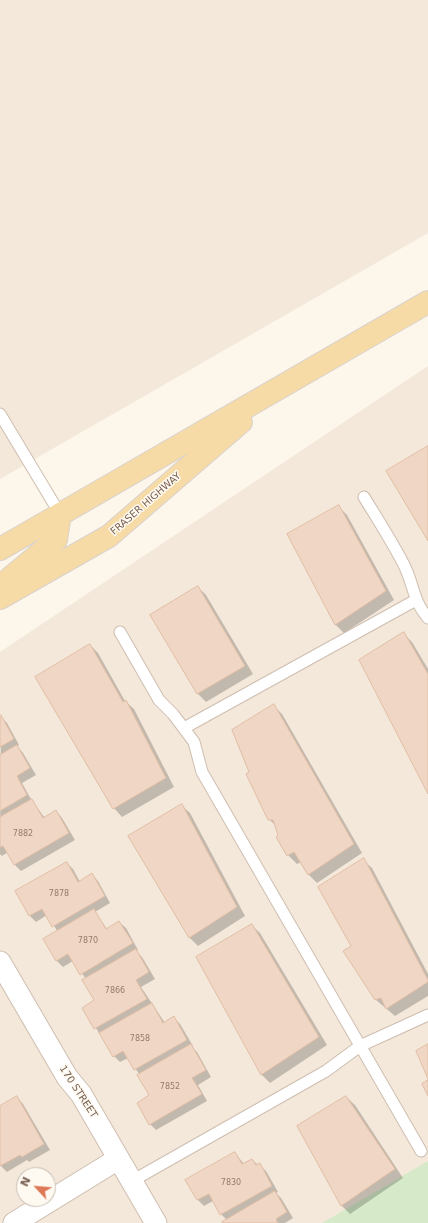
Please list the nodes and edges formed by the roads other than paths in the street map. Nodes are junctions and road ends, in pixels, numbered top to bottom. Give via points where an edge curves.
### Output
1 (428, 302) edge
2 (278, 390) junction
3 (0, 414) edge
4 (364, 497) dead end
5 (60, 514) junction
6 (0, 549) edge
7 (0, 587) edge
8 (0, 598) edge
9 (416, 600) junction
10 (428, 618) edge
11 (120, 632) dead end
12 (184, 728) junction
13 (0, 962) edge
14 (428, 1015) edge
15 (360, 1046) junction
16 (421, 1151) dead end
17 (118, 1159) junction
18 (132, 1181) junction
19 (14, 1223) edge
20 (156, 1223) edge

1 - 2 main road, FRASER HIGHWAY
2 - 5 main road, FRASER HIGHWAY
2 - 8 main road, FRASER HIGHWAY via 109,536
3 - 5 lane
4 - 9 lane via 405,567
5 - 6 main road, FRASER HIGHWAY
5 - 7 main road via 56,540
9 - 10 lane
9 - 12 lane
11 - 12 lane via 159,700
12 - 15 lane via 194,742 202,772
13 - 17 street, 170 STREET
14 - 15 lane
15 - 16 lane
15 - 18 lane via 326,1070
17 - 18 street, 170 STREET
17 - 19 street
18 - 20 street, 170 STREET

